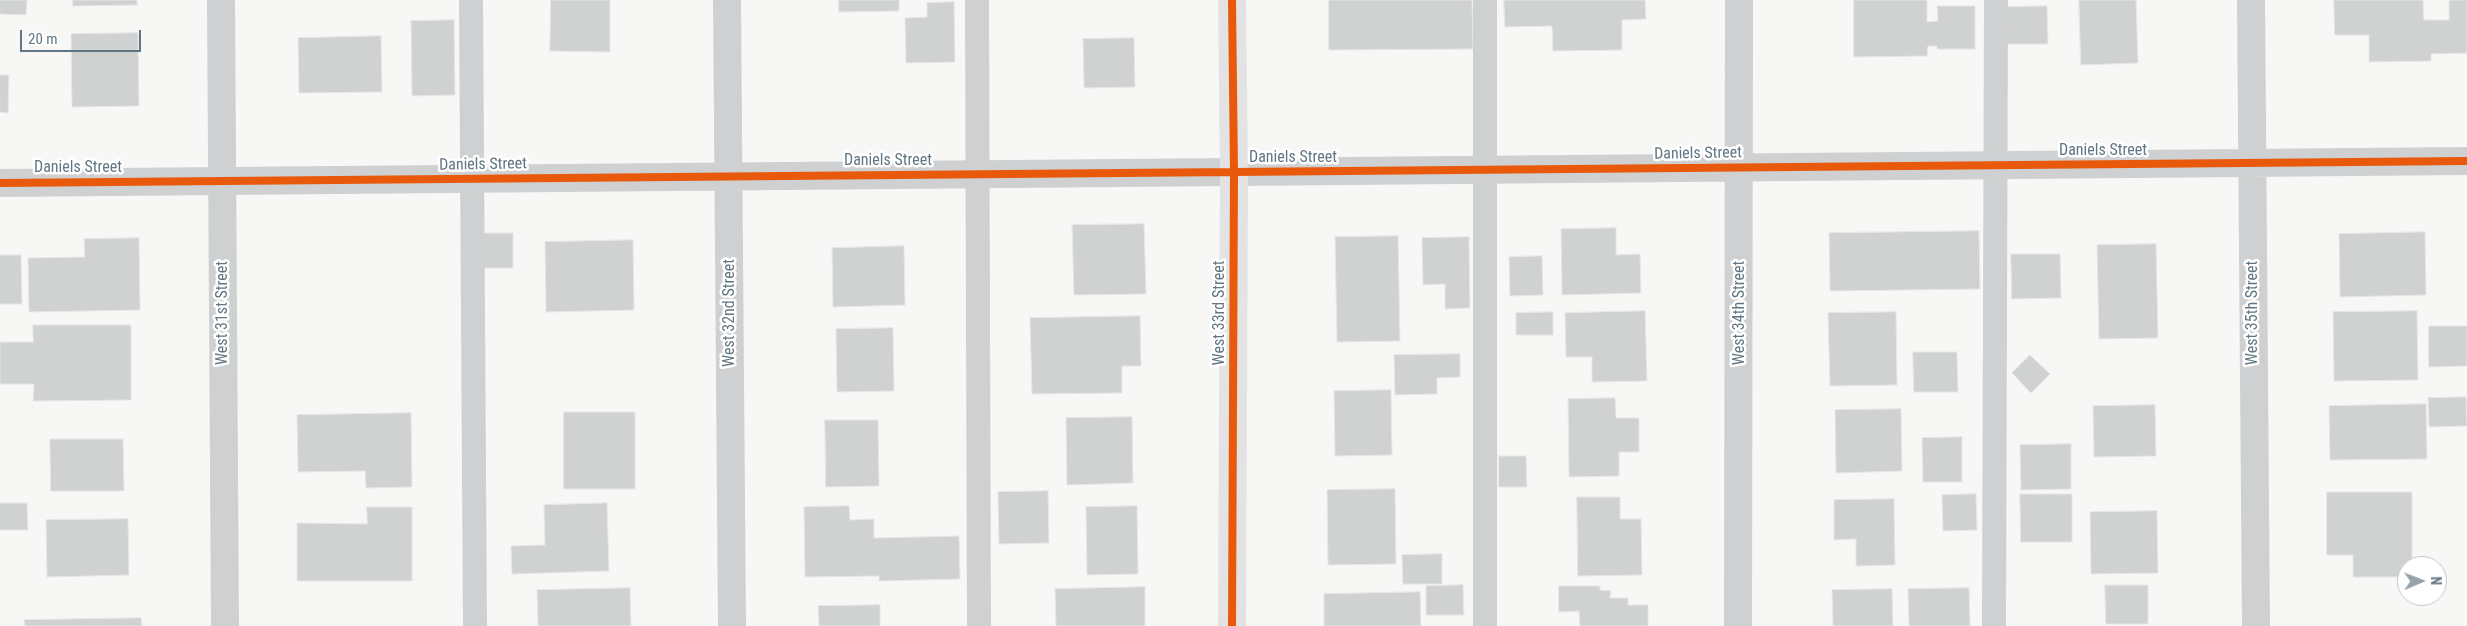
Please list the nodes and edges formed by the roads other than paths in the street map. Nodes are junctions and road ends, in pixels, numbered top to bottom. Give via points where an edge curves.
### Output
1 (221, 0) edge
2 (471, 0) edge
3 (727, 0) edge
4 (977, 0) edge
5 (1232, 0) edge
6 (1485, 0) edge
7 (1739, 0) edge
8 (1996, 0) edge
9 (2251, 0) edge
10 (2467, 161) edge
11 (2253, 163) junction
12 (1997, 165) junction
13 (1740, 167) junction
14 (1486, 170) junction
15 (1234, 172) junction
16 (977, 174) junction
17 (729, 176) junction
18 (471, 179) junction
19 (222, 181) junction
20 (0, 183) edge
21 (225, 626) edge
22 (474, 626) edge
23 (732, 626) edge
24 (979, 626) edge
25 (1232, 626) edge
26 (1486, 626) edge
27 (1738, 626) edge
28 (1994, 626) edge
29 (2256, 626) edge

1 - 19 street, West 31st Street
2 - 18 lane
3 - 17 street, West 32nd Street
4 - 16 lane
5 - 15 street, West 33rd Street
6 - 14 lane
7 - 13 street, West 34th Street
8 - 12 lane
9 - 11 street, West 35th Street
10 - 11 street, Daniels Street
11 - 12 street, Daniels Street
11 - 29 street, West 35th Street
12 - 13 street, Daniels Street
12 - 28 lane
13 - 14 street, Daniels Street
13 - 27 street, West 34th Street
14 - 15 street, Daniels Street
14 - 26 lane
15 - 16 street, Daniels Street
15 - 25 street, West 33rd Street
16 - 17 street, Daniels Street
16 - 24 lane
17 - 18 street, Daniels Street
17 - 23 street, West 32nd Street
18 - 19 street, Daniels Street
18 - 22 lane
19 - 20 street, Daniels Street
19 - 21 street, West 31st Street

